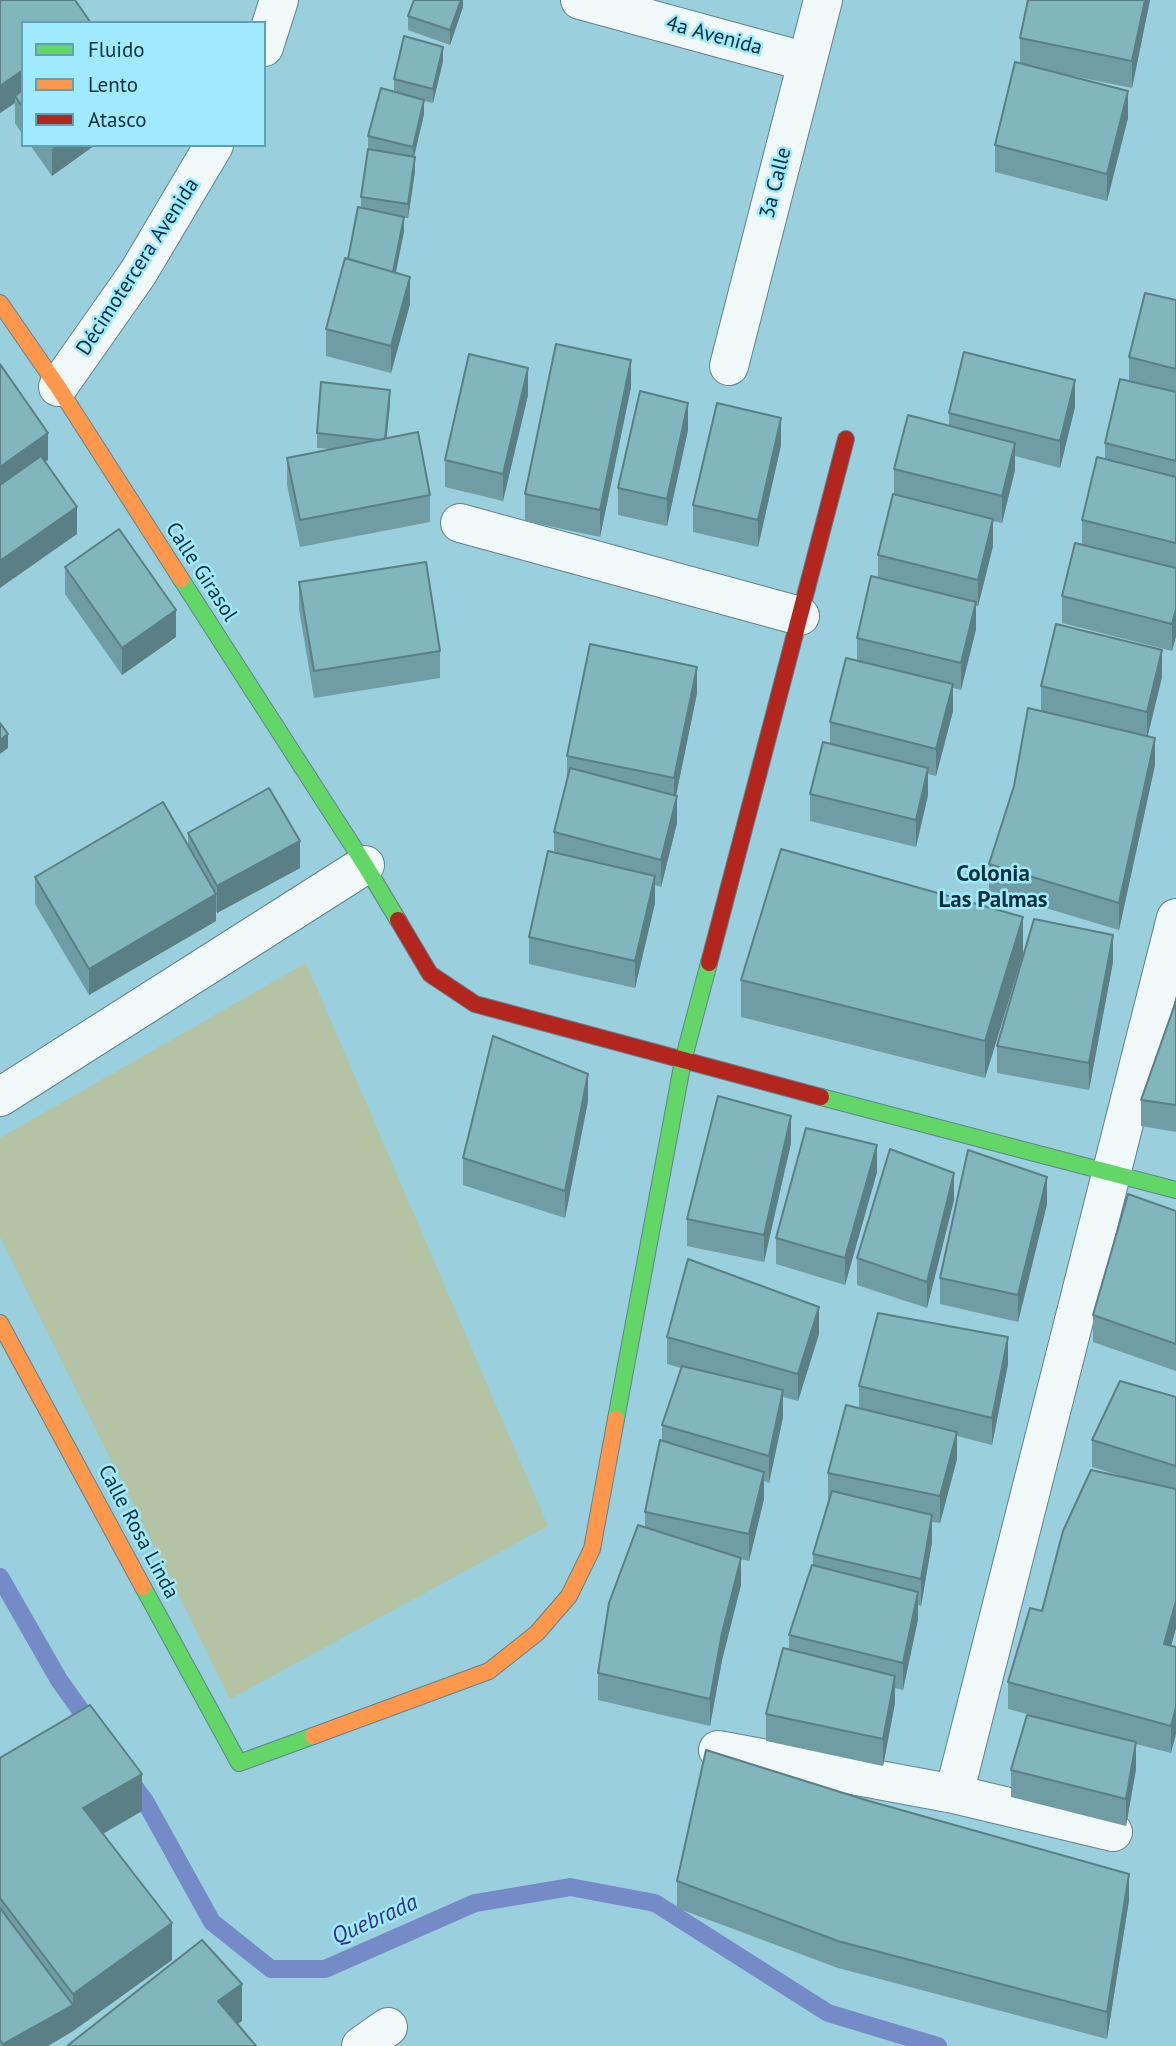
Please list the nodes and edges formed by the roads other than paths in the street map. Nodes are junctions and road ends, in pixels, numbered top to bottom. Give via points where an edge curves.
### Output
1 (279, 0) edge
2 (580, 0) edge
3 (823, 0) edge
4 (266, 41) edge
5 (807, 62) junction
6 (213, 147) edge
7 (0, 303) edge
8 (729, 366) dead end
9 (58, 387) junction
10 (846, 439) dead end
11 (460, 523) dead end
12 (800, 616) junction
13 (365, 864) junction
14 (1176, 918) edge
15 (683, 1061) junction
16 (0, 1097) edge
17 (1110, 1173) junction
18 (1176, 1190) edge
19 (0, 1323) edge
20 (718, 1750) dead end
21 (954, 1794) junction
22 (1113, 1832) dead end

1 - 4 street
2 - 5 street, 4a Avenida
3 - 5 street, 3a Calle
5 - 8 street, 3a Calle
6 - 9 street, Décimotercera Avenida via 138,273
7 - 9 street, Calle Girasol
9 - 13 street, Calle Girasol
10 - 12 street
11 - 12 street
12 - 15 street
13 - 15 street, Calle Girasol via 430,974 475,1004
13 - 16 street
14 - 17 street
15 - 17 street, Calle Girasol
15 - 19 street, Calle Rosa Linda via 592,1549 569,1596 537,1633 489,1671 239,1763
17 - 18 street, Calle Girasol
17 - 21 street
20 - 21 street
21 - 22 street

